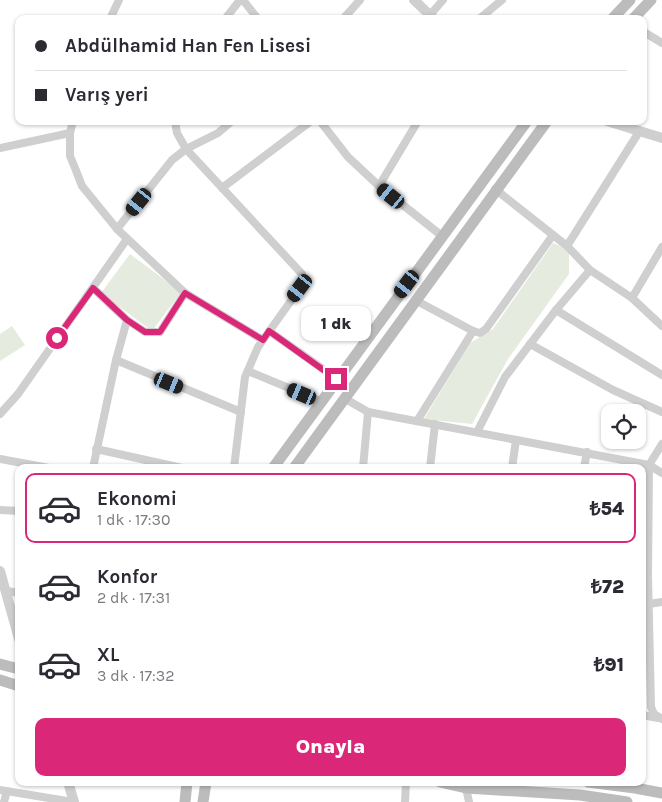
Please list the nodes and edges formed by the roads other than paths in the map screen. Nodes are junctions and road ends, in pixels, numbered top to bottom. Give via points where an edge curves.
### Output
1 (119, 0) edge
2 (242, 0) edge
3 (360, 0) edge
4 (414, 0) edge
5 (443, 0) edge
6 (502, 0) edge
7 (630, 0) edge
8 (651, 0) edge
9 (112, 15) edge
10 (229, 15) edge
11 (255, 15) edge
12 (347, 15) edge
13 (430, 15) edge
14 (433, 15) edge
15 (484, 15) edge
16 (616, 15) edge
17 (637, 15) edge
18 (647, 34) edge
19 (662, 43) edge
20 (72, 125) edge
21 (176, 125) edge
22 (227, 125) edge
23 (306, 125) edge
24 (323, 125) edge
25 (416, 125) edge
26 (524, 125) edge
27 (544, 125) edge
28 (619, 125) edge
29 (639, 132) junction
30 (70, 133) junction
31 (662, 138) edge
32 (0, 148) edge
33 (186, 149) junction
34 (379, 186) junction
35 (222, 188) junction
36 (496, 189) junction
37 (116, 230) junction
38 (554, 235) junction
39 (442, 236) junction
40 (127, 239) junction
41 (567, 246) junction
42 (662, 247) edge
43 (590, 270) junction
44 (93, 288) junction
45 (185, 293) junction
46 (632, 298) junction
47 (415, 300) junction
48 (556, 310) junction
49 (127, 320) junction
50 (662, 326) edge
51 (269, 331) junction
52 (473, 331) junction
53 (263, 340) junction
54 (530, 344) junction
55 (116, 360) junction
56 (248, 370) junction
57 (662, 375) edge
58 (336, 379) junction
59 (344, 398) junction
60 (320, 402) junction
61 (241, 412) junction
62 (368, 412) junction
63 (662, 412) edge
64 (0, 414) edge
65 (417, 421) junction
66 (435, 424) junction
67 (477, 432) junction
68 (516, 440) junction
69 (662, 444) edge
70 (96, 449) junction
71 (587, 452) junction
72 (0, 459) edge
73 (27, 464) edge
74 (94, 464) edge
75 (164, 464) edge
76 (234, 464) edge
77 (276, 464) edge
78 (297, 464) edge
79 (363, 464) edge
80 (430, 464) edge
81 (513, 464) edge
82 (585, 464) edge
83 (644, 464) edge
84 (646, 464) edge
85 (649, 465) junction
86 (662, 473) edge
87 (0, 510) edge
88 (15, 511) edge
89 (0, 571) edge
90 (7, 591) junction
91 (15, 592) edge
92 (662, 602) edge
93 (649, 604) junction
94 (646, 616) edge
95 (15, 623) edge
96 (0, 664) edge
97 (15, 668) edge
98 (0, 680) edge
99 (15, 685) edge
100 (646, 716) edge
101 (661, 719) edge
102 (69, 786) edge
103 (186, 786) edge
104 (205, 786) edge
105 (406, 786) edge
106 (457, 786) edge
107 (638, 786) edge
108 (466, 788) junction
109 (4, 791) edge
110 (662, 793) edge
111 (542, 797) edge
112 (4, 802) edge
113 (73, 802) edge
114 (185, 802) edge
115 (203, 802) edge
116 (405, 802) edge
117 (469, 802) edge
118 (627, 802) edge

1 - 9 street
2 - 10 street
2 - 11 street
3 - 12 street
4 - 13 street
5 - 14 street
6 - 15 street
7 - 16 main road
8 - 17 main road
18 - 19 street
20 - 30 street
21 - 33 street
22 - 33 street
23 - 35 street
24 - 34 street via 348,158
25 - 34 street
26 - 39 main road
27 - 36 main road
28 - 29 street
29 - 31 street
29 - 41 street
30 - 32 street
30 - 37 street via 70,156 82,186
33 - 35 street
33 - 37 street via 172,160
34 - 39 street
35 - 51 street via 302,274 303,284
36 - 38 street
36 - 47 main road
37 - 40 street
38 - 41 street
38 - 52 street via 486,329 480,333
39 - 58 main road
40 - 44 street
40 - 45 street
41 - 43 street
42 - 46 street
43 - 46 street
43 - 48 street
44 - 49 street
44 - 64 street via 18,394
45 - 49 street via 160,332 145,332
45 - 53 street
46 - 50 street
47 - 52 street
47 - 59 main road
48 - 54 street
48 - 57 street
49 - 55 street
51 - 53 street
51 - 58 street
52 - 65 street
53 - 56 street
54 - 63 street via 613,390
54 - 67 street via 504,378
55 - 61 street
55 - 70 street
56 - 60 street
56 - 61 street
58 - 60 main road
59 - 62 street
59 - 78 main road
60 - 77 main road
61 - 76 street
62 - 65 street
62 - 79 street
65 - 66 street
66 - 67 street
66 - 80 street
67 - 68 street
68 - 71 street
68 - 81 street
69 - 85 street
70 - 74 street
70 - 75 street
71 - 82 street
71 - 83 street
72 - 73 street
84 - 85 street
85 - 86 street
85 - 93 street
87 - 88 street
89 - 90 street
90 - 91 street
90 - 95 street
92 - 93 street
93 - 94 street
94 - 101 street via 652,707 654,714
96 - 97 main road
98 - 99 main road
100 - 101 street
102 - 113 street
103 - 114 main road
104 - 115 main road
105 - 116 street
106 - 108 main road
107 - 110 main road
108 - 111 main road
108 - 117 street
109 - 112 street
109 - 113 street
111 - 118 main road via 580,795

